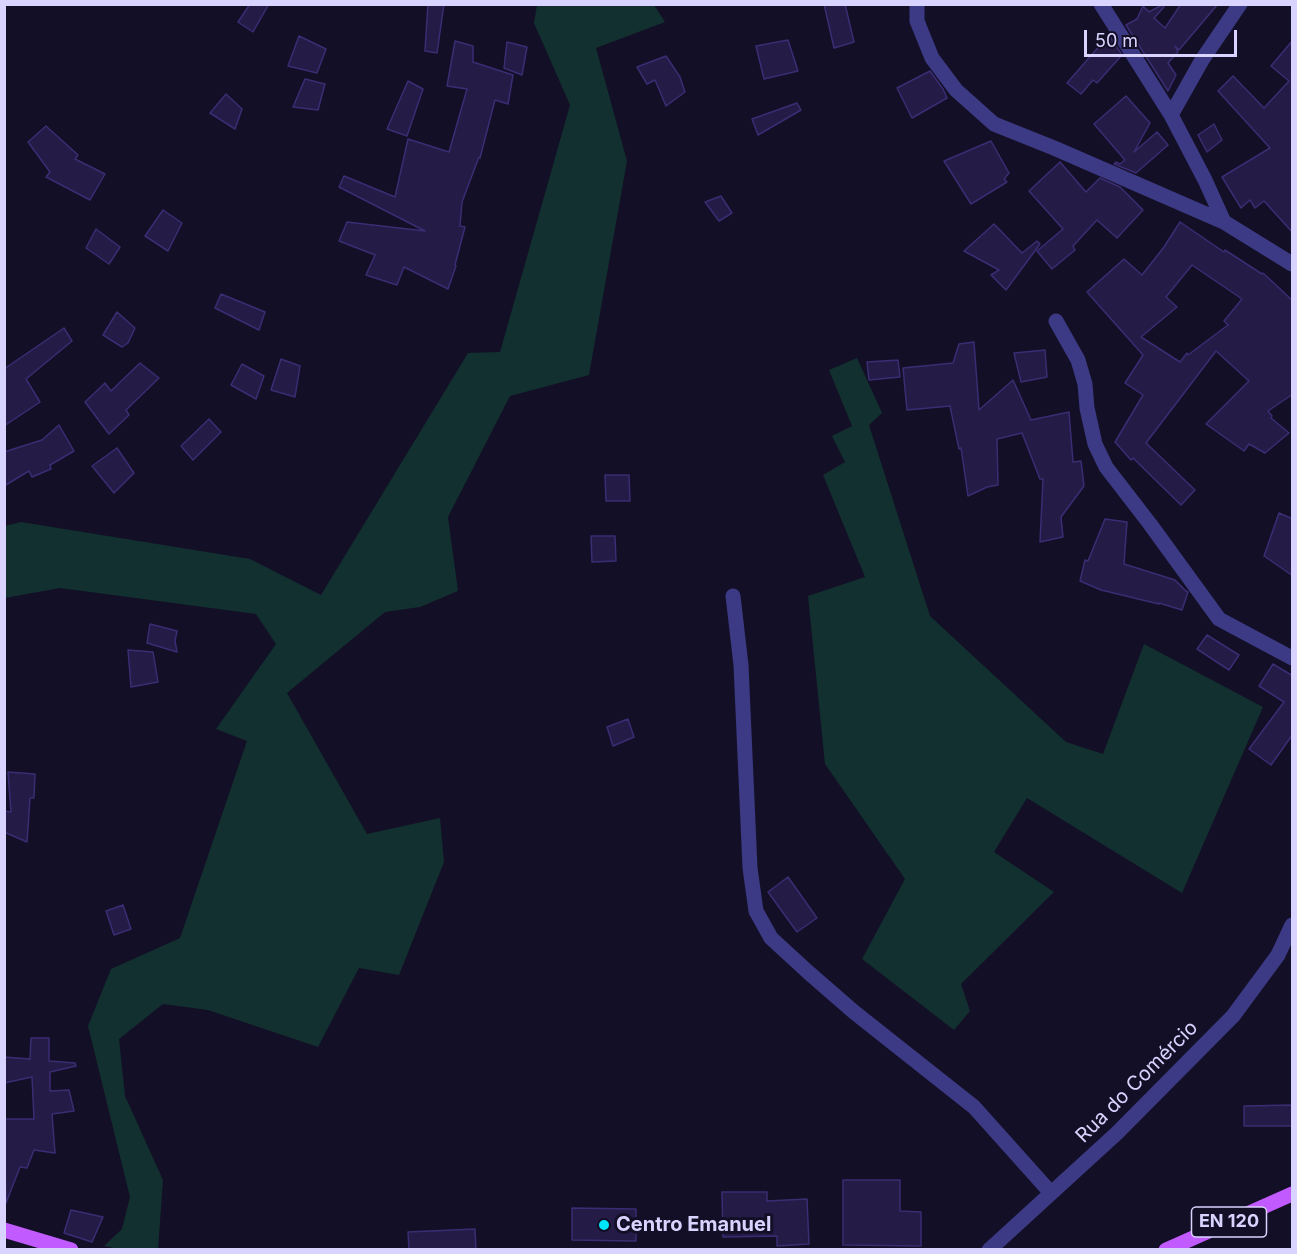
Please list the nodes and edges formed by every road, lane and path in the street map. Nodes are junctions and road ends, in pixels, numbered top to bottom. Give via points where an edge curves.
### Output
1 (917, 4) edge
2 (1101, 4) edge
3 (1240, 4) edge
4 (1171, 115) junction
5 (1224, 222) junction
6 (1293, 264) edge
7 (1056, 321) dead end
8 (734, 596) dead end
9 (1293, 658) edge
10 (1293, 925) edge
11 (1051, 1193) junction
12 (1293, 1194) edge
13 (4, 1230) edge
14 (70, 1250) edge
15 (989, 1250) edge
16 (1166, 1250) edge

1 - 5 street via 917,21 932,58 956,90 993,124
2 - 4 street
3 - 4 street
4 - 5 street
5 - 6 street
7 - 9 street via 1078,360 1095,444 1106,468 1219,619
8 - 11 street via 756,911 771,938 854,1012 974,1107
10 - 11 street, Rua do Comércio via 1278,955 1233,1016 1118,1134
11 - 15 street, Rua do Comércio
12 - 16 main road, EN 120
13 - 14 main road

